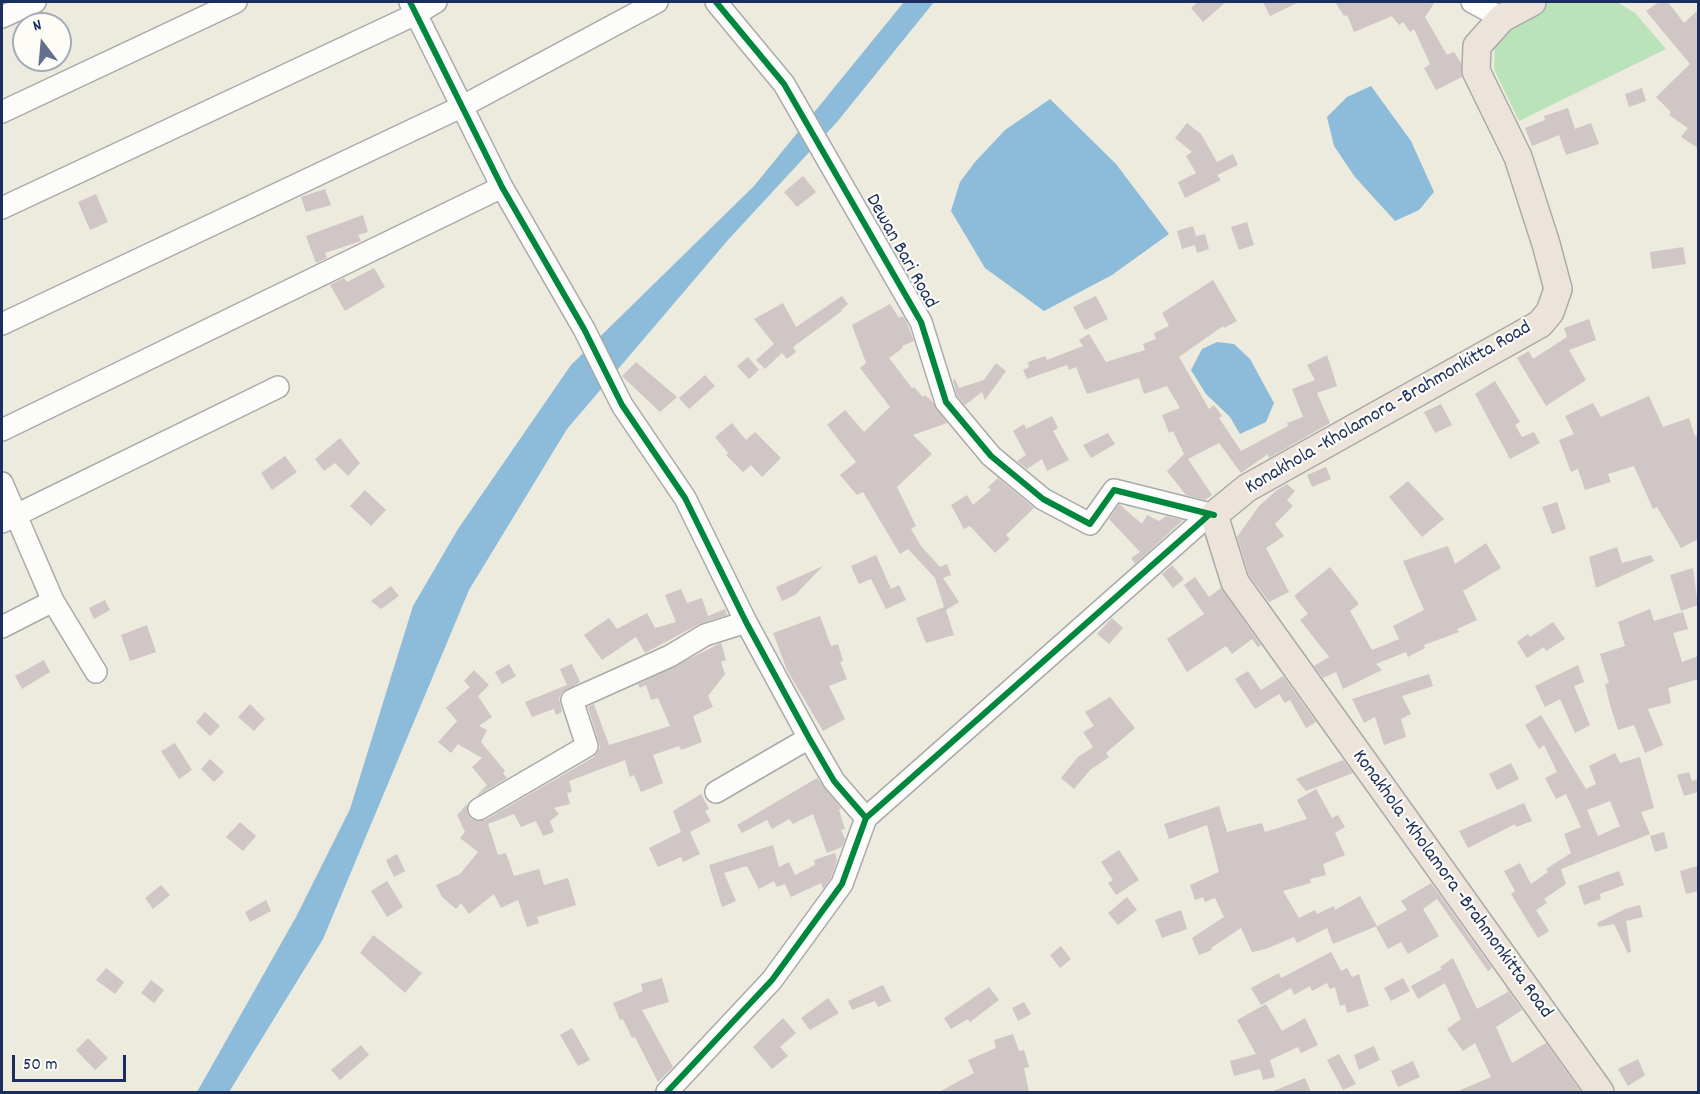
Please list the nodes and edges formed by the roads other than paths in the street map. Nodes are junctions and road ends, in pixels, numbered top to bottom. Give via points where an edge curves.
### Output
1 (34, 2) edge
2 (236, 2) edge
3 (436, 2) edge
4 (657, 2) edge
5 (716, 2) edge
6 (1472, 2) edge
7 (1532, 2) edge
8 (412, 8) edge
9 (2, 17) edge
10 (1502, 18) junction
11 (461, 107) junction
12 (2, 112) edge
13 (502, 187) junction
14 (2, 208) edge
15 (2, 324) edge
16 (278, 387) dead end
17 (2, 430) edge
18 (2, 483) edge
19 (1212, 514) junction
20 (9, 519) edge
21 (53, 601) junction
22 (746, 622) junction
23 (2, 627) edge
24 (96, 672) dead end
25 (808, 738) junction
26 (716, 792) dead end
27 (479, 809) dead end
28 (866, 818) junction
29 (667, 1092) edge
30 (1600, 1092) edge

1 - 9 street
2 - 12 street
3 - 8 street
4 - 11 street
5 - 19 street, Dewan Bari Road via 783,84 921,322 946,402 991,456 1043,499 1090,524 1114,490
6 - 10 street
7 - 10 main road
8 - 11 street
8 - 14 street
10 - 19 main road, Konakhola -Kholamora -Brahmonkitta Road via 1477,46 1476,71 1518,157 1546,244 1558,289 1550,312 1540,324 1247,488
11 - 13 street
11 - 15 street
13 - 17 street
13 - 22 street via 584,329 622,405 685,498
16 - 20 street
18 - 20 street
19 - 28 street
19 - 30 main road, Konakhola -Kholamora -Brahmonkitta Road via 1235,582
20 - 21 street
21 - 23 street
21 - 24 street
22 - 25 street
22 - 27 street via 705,635 670,656 572,700 586,746
25 - 26 street
25 - 28 street via 834,781
28 - 29 street via 842,884 772,980

